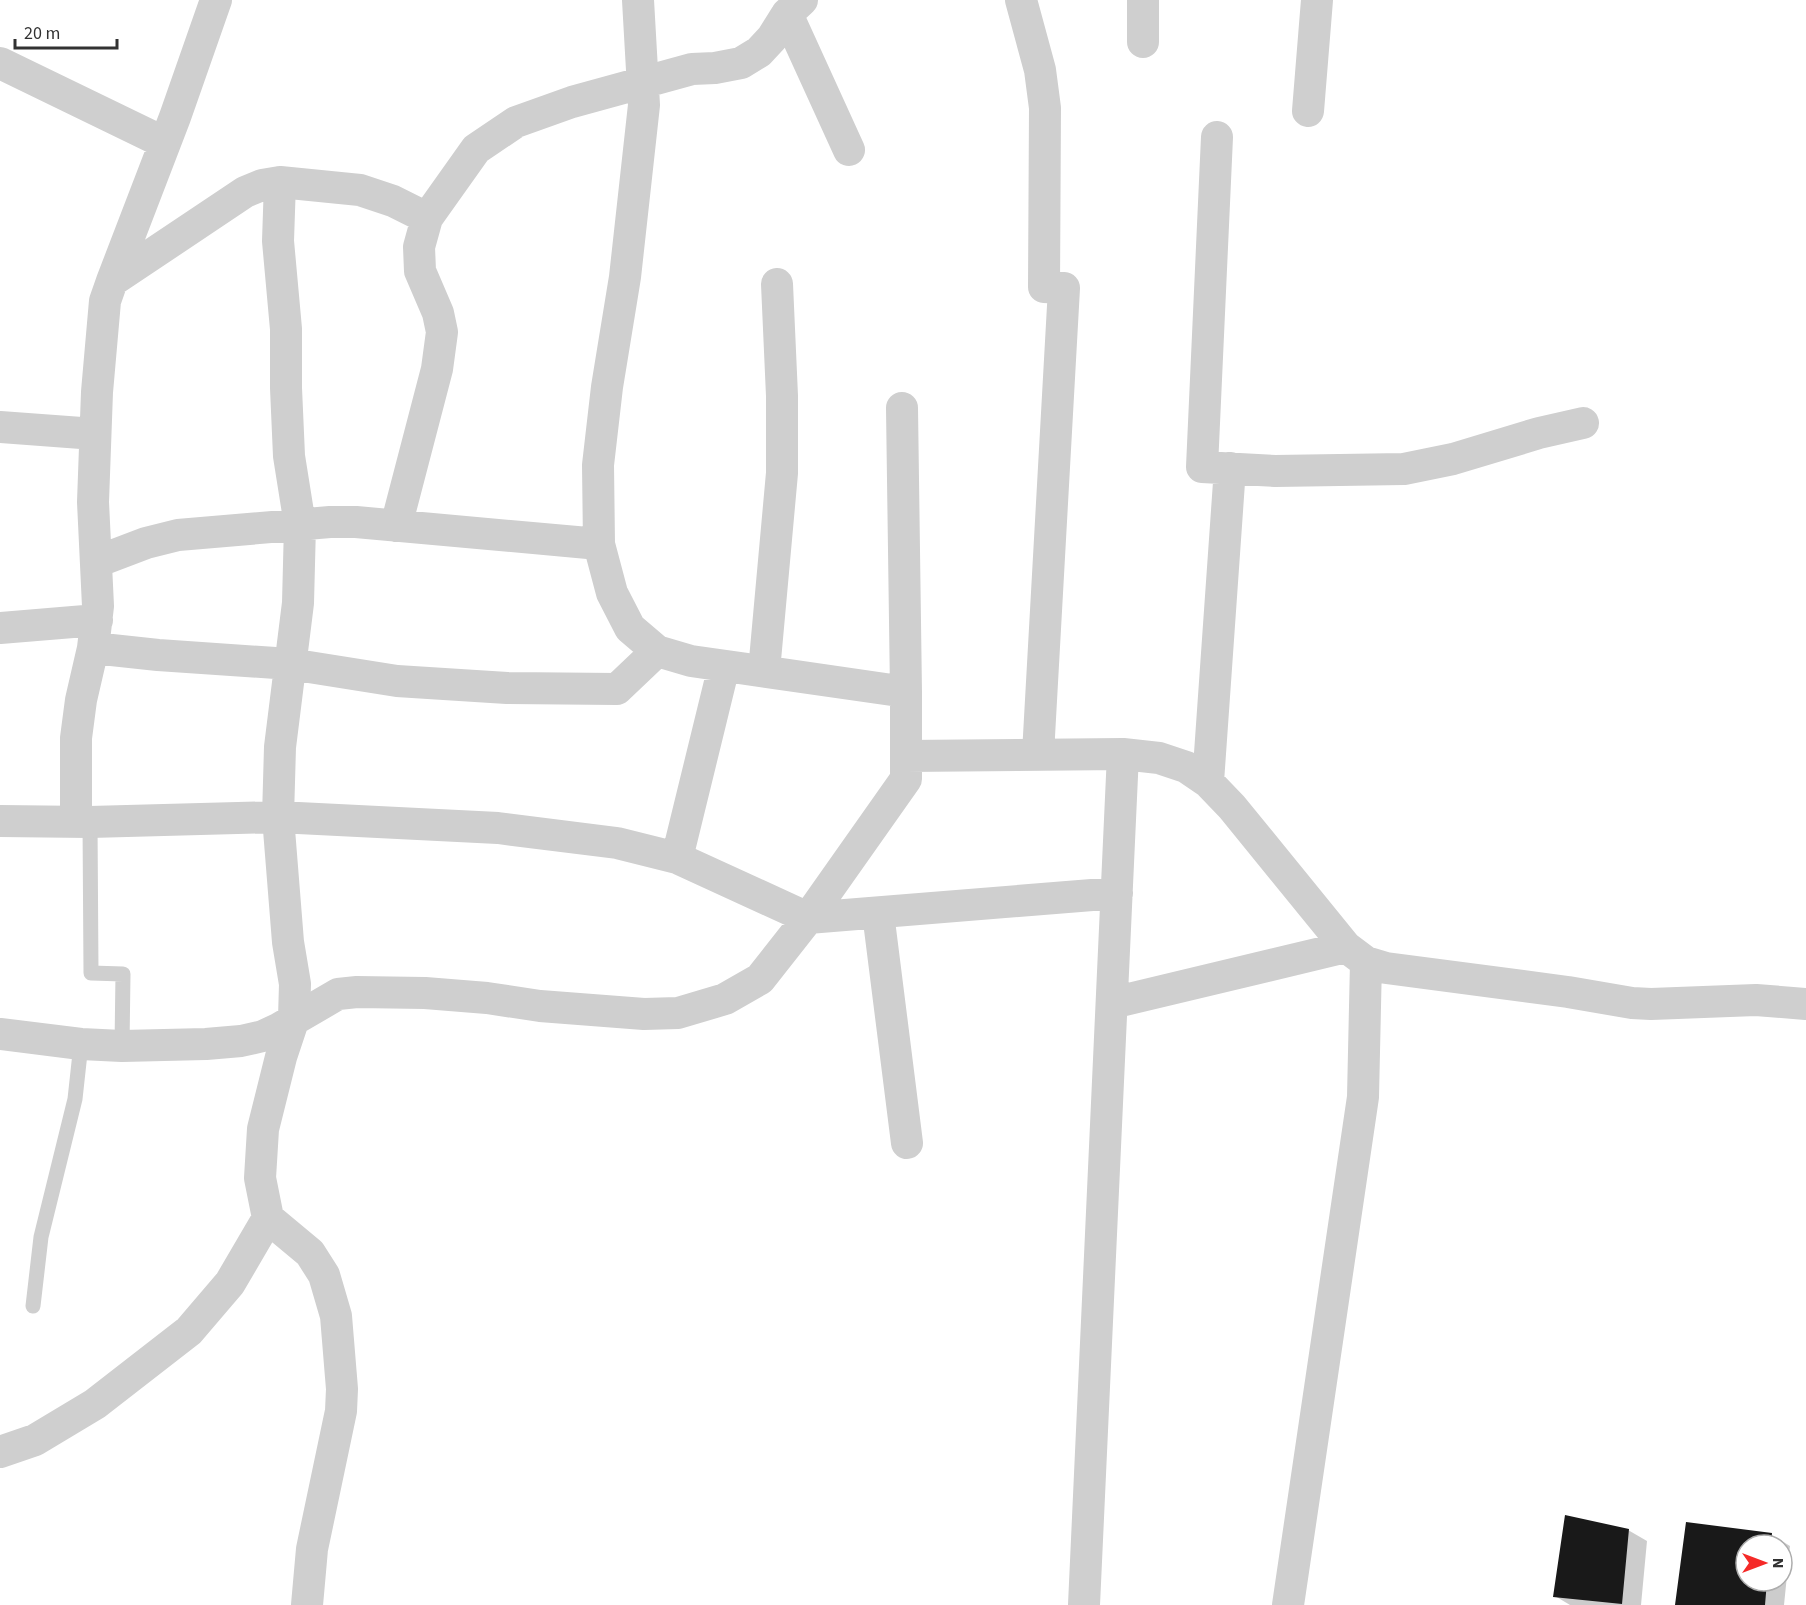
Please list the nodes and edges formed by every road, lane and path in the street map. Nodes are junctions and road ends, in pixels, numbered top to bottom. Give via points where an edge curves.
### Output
1 (638, 0) edge
2 (1021, 0) edge
3 (1143, 0) edge
4 (1317, 0) edge
5 (207, 3) edge
6 (795, 7) edge
7 (1143, 42) dead end
8 (0, 63) edge
9 (643, 84) junction
10 (1308, 111) dead end
11 (1217, 137) dead end
12 (165, 143) junction
13 (849, 150) dead end
14 (280, 182) junction
15 (427, 218) junction
16 (112, 281) junction
17 (777, 284) dead end
18 (902, 408) dead end
19 (1582, 423) dead end
20 (0, 427) edge
21 (95, 434) junction
22 (1230, 468) junction
23 (300, 525) junction
24 (396, 526) junction
25 (598, 544) junction
26 (96, 562) junction
27 (0, 628) edge
28 (95, 634) junction
29 (657, 651) junction
30 (290, 664) junction
31 (724, 666) junction
32 (764, 671) junction
33 (906, 692) junction
34 (1038, 754) junction
35 (1123, 754) junction
36 (906, 756) junction
37 (1208, 783) junction
38 (278, 817) junction
39 (0, 821) edge
40 (83, 822) junction
41 (676, 858) junction
42 (1117, 893) junction
43 (878, 913) junction
44 (808, 918) junction
45 (1356, 955) junction
46 (1112, 1003) junction
47 (1806, 1004) edge
48 (294, 1018) junction
49 (0, 1034) edge
50 (81, 1044) junction
51 (122, 1046) junction
52 (907, 1143) dead end
53 (268, 1218) junction
54 (33, 1306) dead end
55 (0, 1452) edge
56 (307, 1605) edge
57 (1084, 1605) edge
58 (1288, 1605) edge

1 - 9 street
2 - 34 street via 1040,70 1045,108 1044,287 1064,288
3 - 7 street
4 - 10 street
5 - 12 street
6 - 9 street via 759,52 741,63 692,69
6 - 13 street
8 - 12 street
9 - 15 street via 572,102 516,122 476,149
9 - 25 street via 625,277 598,465
11 - 22 street via 1202,467
12 - 16 street
14 - 15 street via 360,190
14 - 16 street via 245,192
14 - 23 street via 278,241 286,329 289,456
15 - 24 street via 419,248 420,271 442,332 437,369
16 - 21 street via 105,301 100,343
17 - 32 street via 782,473
18 - 33 street
19 - 22 street via 1404,469
20 - 21 street
21 - 26 street
22 - 37 street
23 - 24 street via 330,522
23 - 26 street via 178,535
23 - 30 street
24 - 25 street
25 - 29 street via 612,593 630,628
26 - 28 street
27 - 28 street
28 - 30 street via 158,655
28 - 40 street via 76,738
29 - 30 street via 617,689 397,681
29 - 31 street
30 - 38 street via 280,747
31 - 32 street
31 - 41 street
32 - 33 street
33 - 36 street
34 - 35 street
34 - 36 street
35 - 37 street via 1159,758 1186,767
35 - 42 street
36 - 44 street via 906,779
37 - 45 street
38 - 40 street
38 - 41 street via 498,828 617,843
38 - 48 street via 295,984
39 - 40 street
40 - 51 lane via 91,974 123,974
41 - 44 street
42 - 43 street
42 - 46 street
43 - 44 street
43 - 52 street
44 - 48 street via 760,979 725,999 678,1013 540,1006 425,993 357,992 339,994
45 - 46 street
45 - 47 street via 1386,969 1632,1003 1755,1000
45 - 58 street via 1363,1097
46 - 57 street
48 - 51 street via 263,1036 241,1041
48 - 53 street via 263,1129 260,1178
49 - 50 street
50 - 51 street
50 - 54 lane via 75,1099 41,1237
53 - 55 street via 230,1283 189,1331 95,1404 35,1440
53 - 56 street via 310,1253 324,1275 336,1316 341,1411 313,1540

